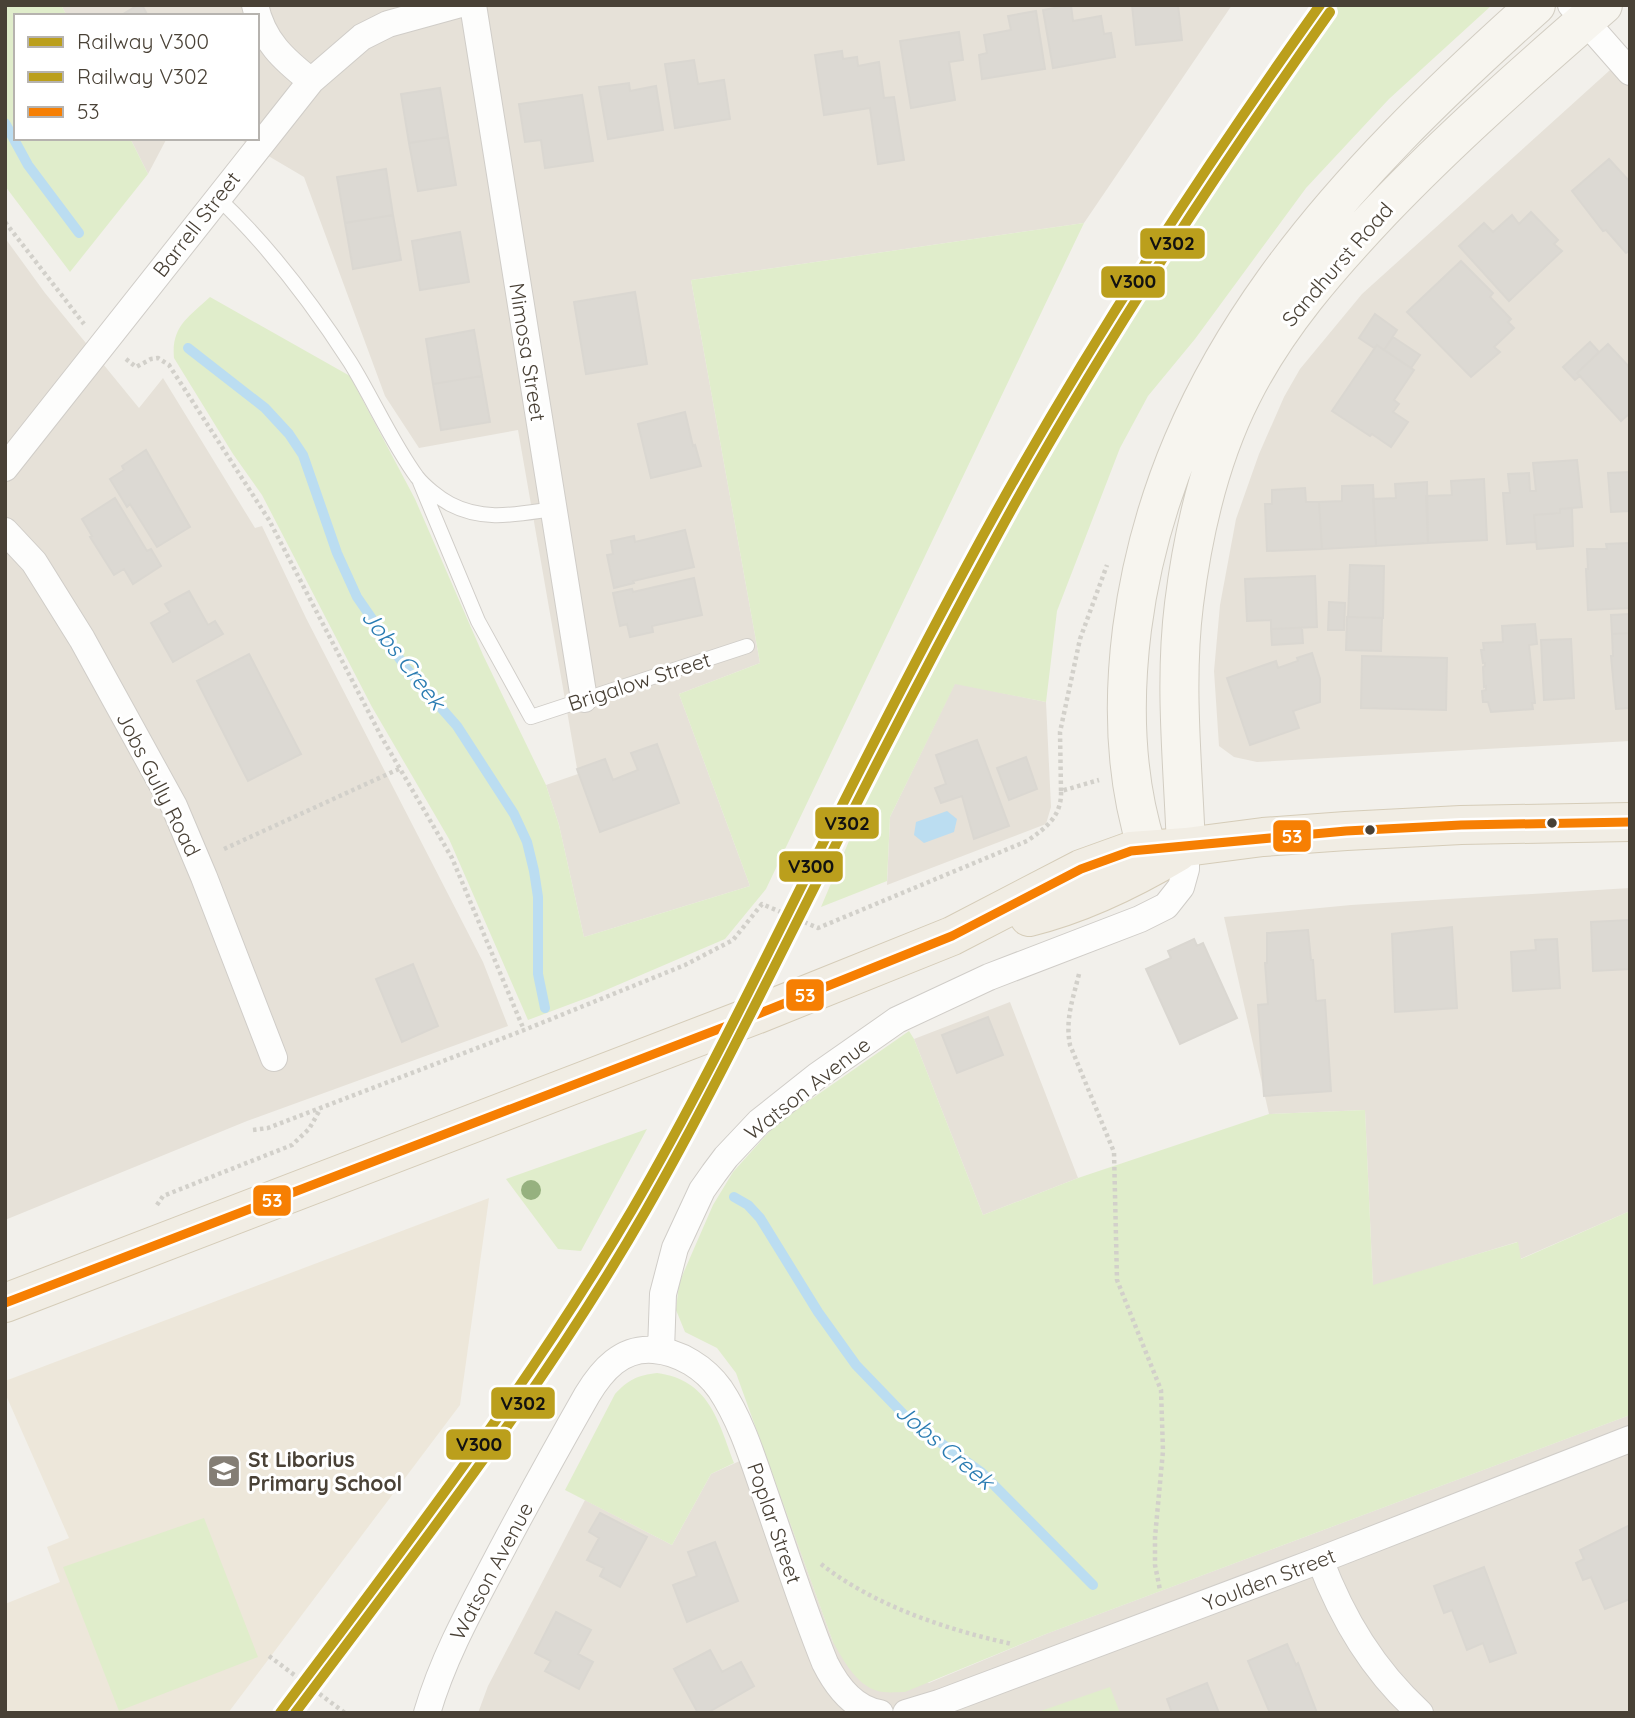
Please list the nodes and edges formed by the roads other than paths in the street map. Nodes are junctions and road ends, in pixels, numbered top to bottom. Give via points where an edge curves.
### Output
1 (457, 5) edge
2 (474, 5) edge
3 (1536, 5) edge
4 (1586, 11) edge
5 (259, 19) edge
6 (1630, 72) edge
7 (311, 81) junction
8 (218, 197) junction
9 (5, 468) edge
10 (418, 479) junction
11 (553, 509) junction
12 (5, 531) edge
13 (747, 646) dead end
14 (584, 699) junction
15 (1630, 822) edge
16 (1163, 853) junction
17 (274, 1058) dead end
18 (5, 1303) edge
19 (661, 1350) junction
20 (1630, 1439) edge
21 (1320, 1560) junction
22 (876, 1712) edge
23 (428, 1713) edge
24 (906, 1713) edge
25 (1420, 1713) edge

1 - 7 street, Barrell Street via 388,24 362,37
2 - 11 street, Mimosa Street
3 - 16 main road, Sandhurst Road via 1404,128 1317,226 1237,337 1190,422 1153,526 1131,642 1131,774 1138,819
4 - 6 street
4 - 16 main road, Sandhurst Road via 1362,232 1287,320 1241,397 1215,461 1196,528 1184,605
5 - 7 street via 280,56
7 - 8 street, Barrell Street
8 - 9 street, Barrell Street
8 - 10 lane via 307,301 349,361
10 - 11 lane via 448,503 474,514 501,517
10 - 14 lane, Brigalow Street via 478,621 531,717
11 - 14 street, Mimosa Street
12 - 17 street, Jobs Gully Road via 33,562 82,639 174,806
13 - 14 lane, Brigalow Street
15 - 16 main road via 1346,831 1263,837
16 - 18 main road via 1112,856 952,936
16 - 19 street, Watson Avenue via 1186,869 1181,887 1166,906 989,977 897,1020 759,1122 702,1190 675,1248 663,1294
19 - 22 street, Poplar Street via 687,1359 720,1388 747,1441 825,1663 854,1701
19 - 23 street, Watson Avenue via 639,1350 621,1357 596,1381 462,1625
20 - 21 street, Youlden Street
21 - 24 street, Youlden Street
21 - 25 street via 1356,1639

